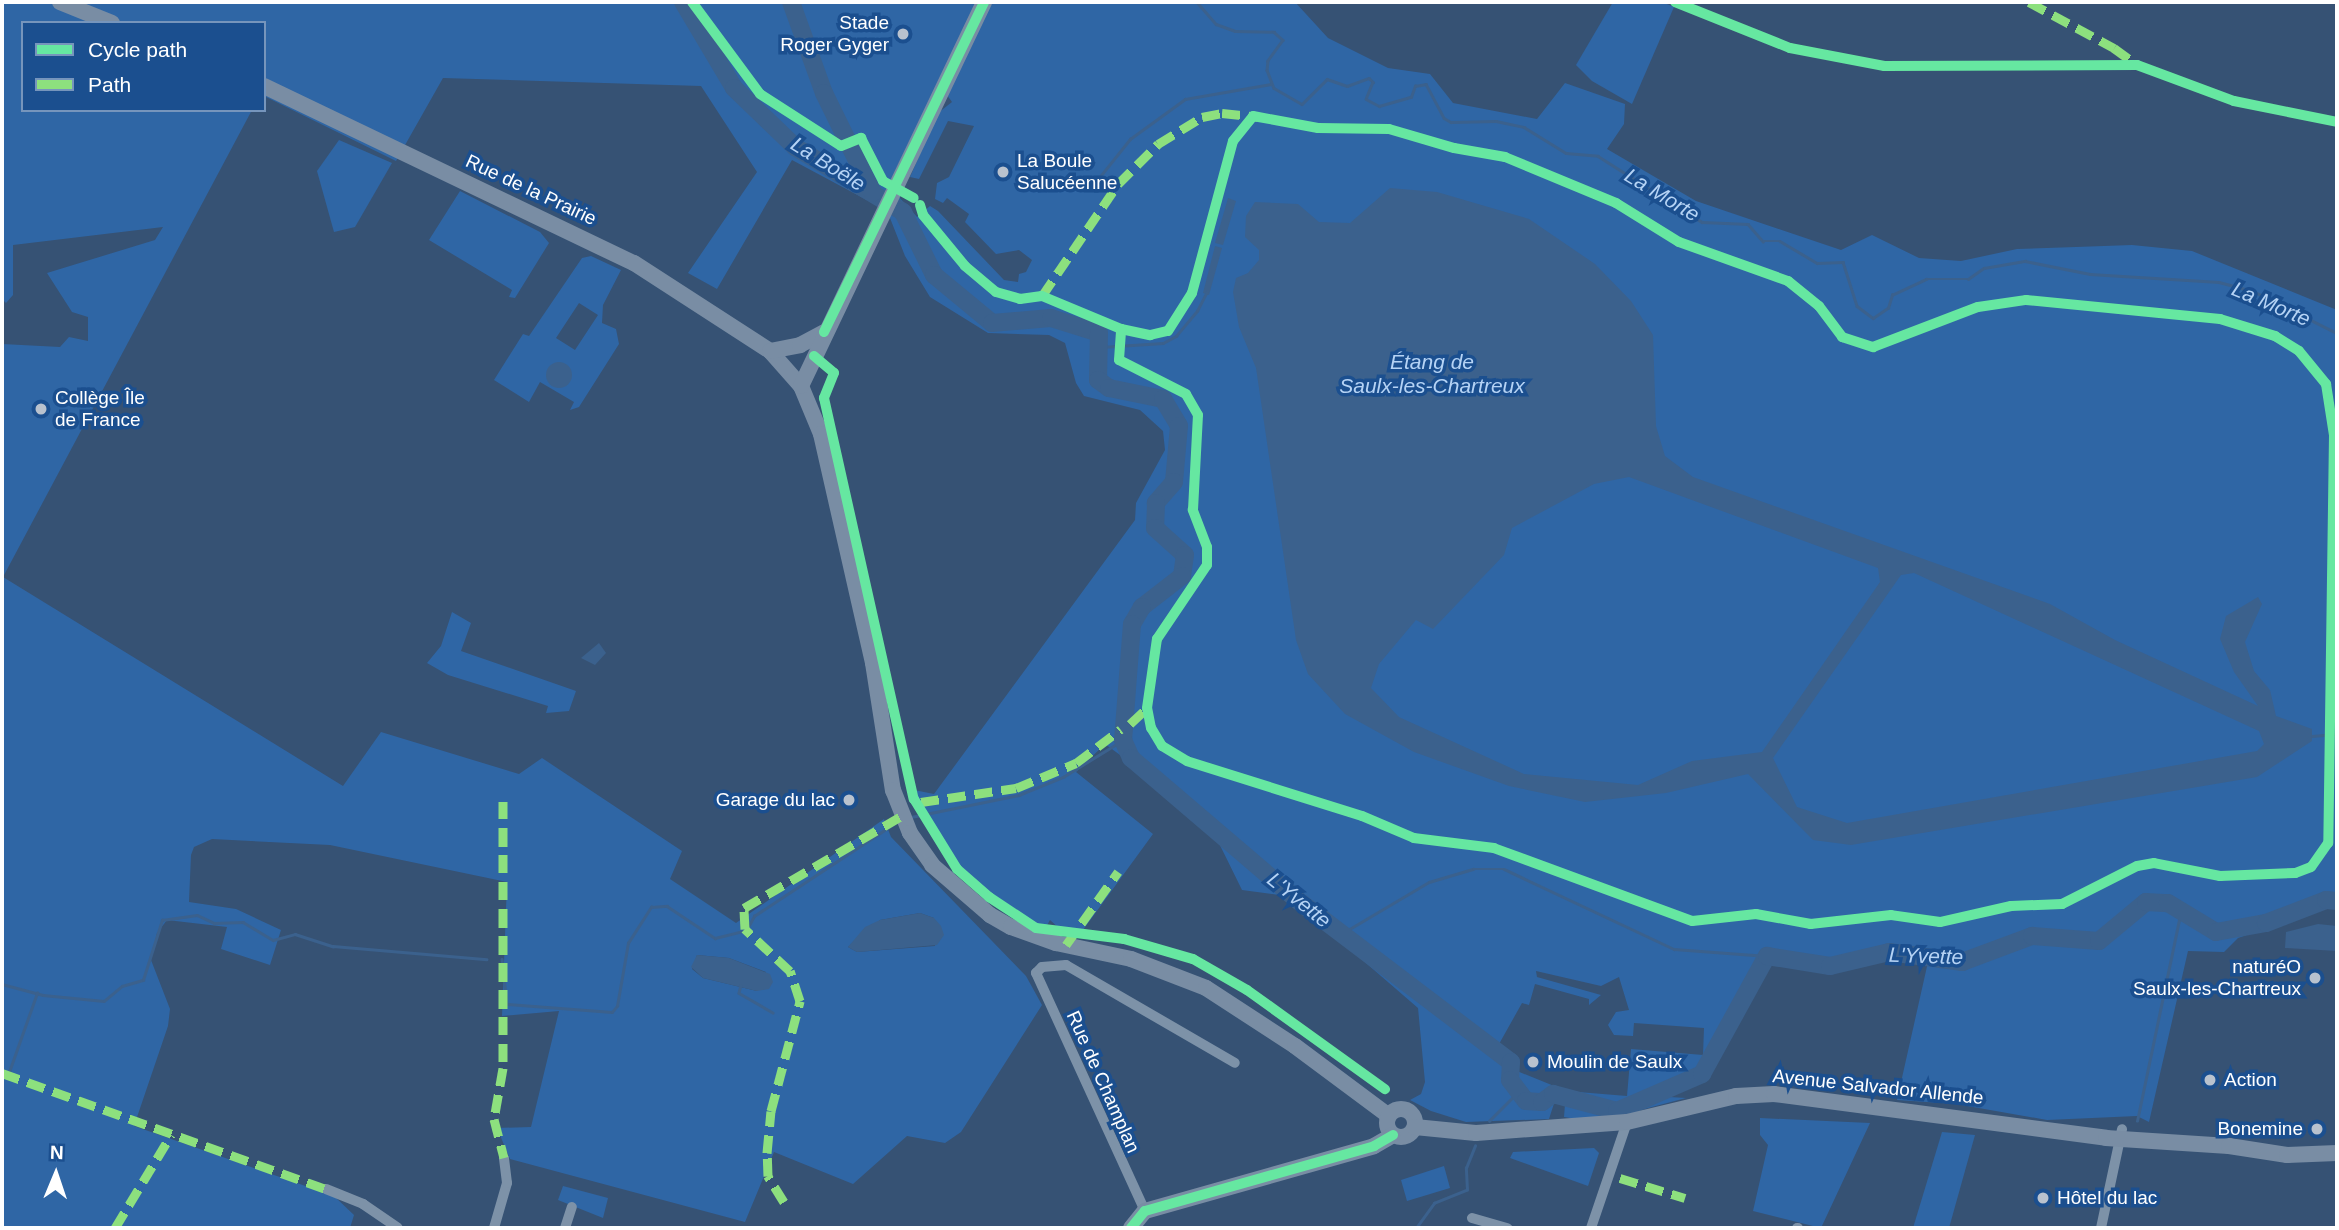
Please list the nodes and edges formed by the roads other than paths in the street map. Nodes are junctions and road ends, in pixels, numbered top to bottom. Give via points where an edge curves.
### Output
1 (60, 2) edge
2 (984, 2) edge
3 (107, 21) edge
4 (266, 87) edge
5 (824, 332) junction
6 (770, 351) junction
7 (802, 386) junction
8 (1235, 1063) dead end
9 (1389, 1116) junction
10 (1627, 1122) junction
11 (1415, 1126) junction
12 (2121, 1134) junction
13 (1394, 1135) junction
14 (2335, 1153) edge
15 (504, 1158) dead end
16 (326, 1189) dead end
17 (572, 1207) dead end
18 (1145, 1212) junction
19 (1477, 1222) edge
20 (398, 1228) edge
21 (494, 1228) edge
22 (565, 1228) edge
23 (1131, 1228) edge
24 (1508, 1228) edge
25 (1591, 1228) edge
26 (2101, 1228) edge

1 - 3 street
2 - 5 street
4 - 6 street, Rue de la Prairie via 667,281
5 - 6 street via 800,345
5 - 7 street
6 - 7 street, Rue de la Prairie
7 - 9 street via 821,434 873,663 879,721 909,817 943,867 990,915 1029,935 1131,959 1206,988
8 - 18 street, Rue de Champlan via 1066,965 1042,967 1036,973
9 - 11 street via 1405,1108 1415,1117
9 - 13 street via 1388,1128
10 - 11 street, Avenue Salvador Allende via 1476,1133
10 - 12 street, Avenue Salvador Allende via 1736,1096 1774,1094
10 - 25 street
11 - 13 street via 1406,1136
12 - 14 street, Avenue Salvador Allende
12 - 26 street
13 - 18 street via 1374,1146
15 - 21 street via 506,1183
16 - 20 street via 363,1203
17 - 22 street
18 - 23 street
19 - 24 street

